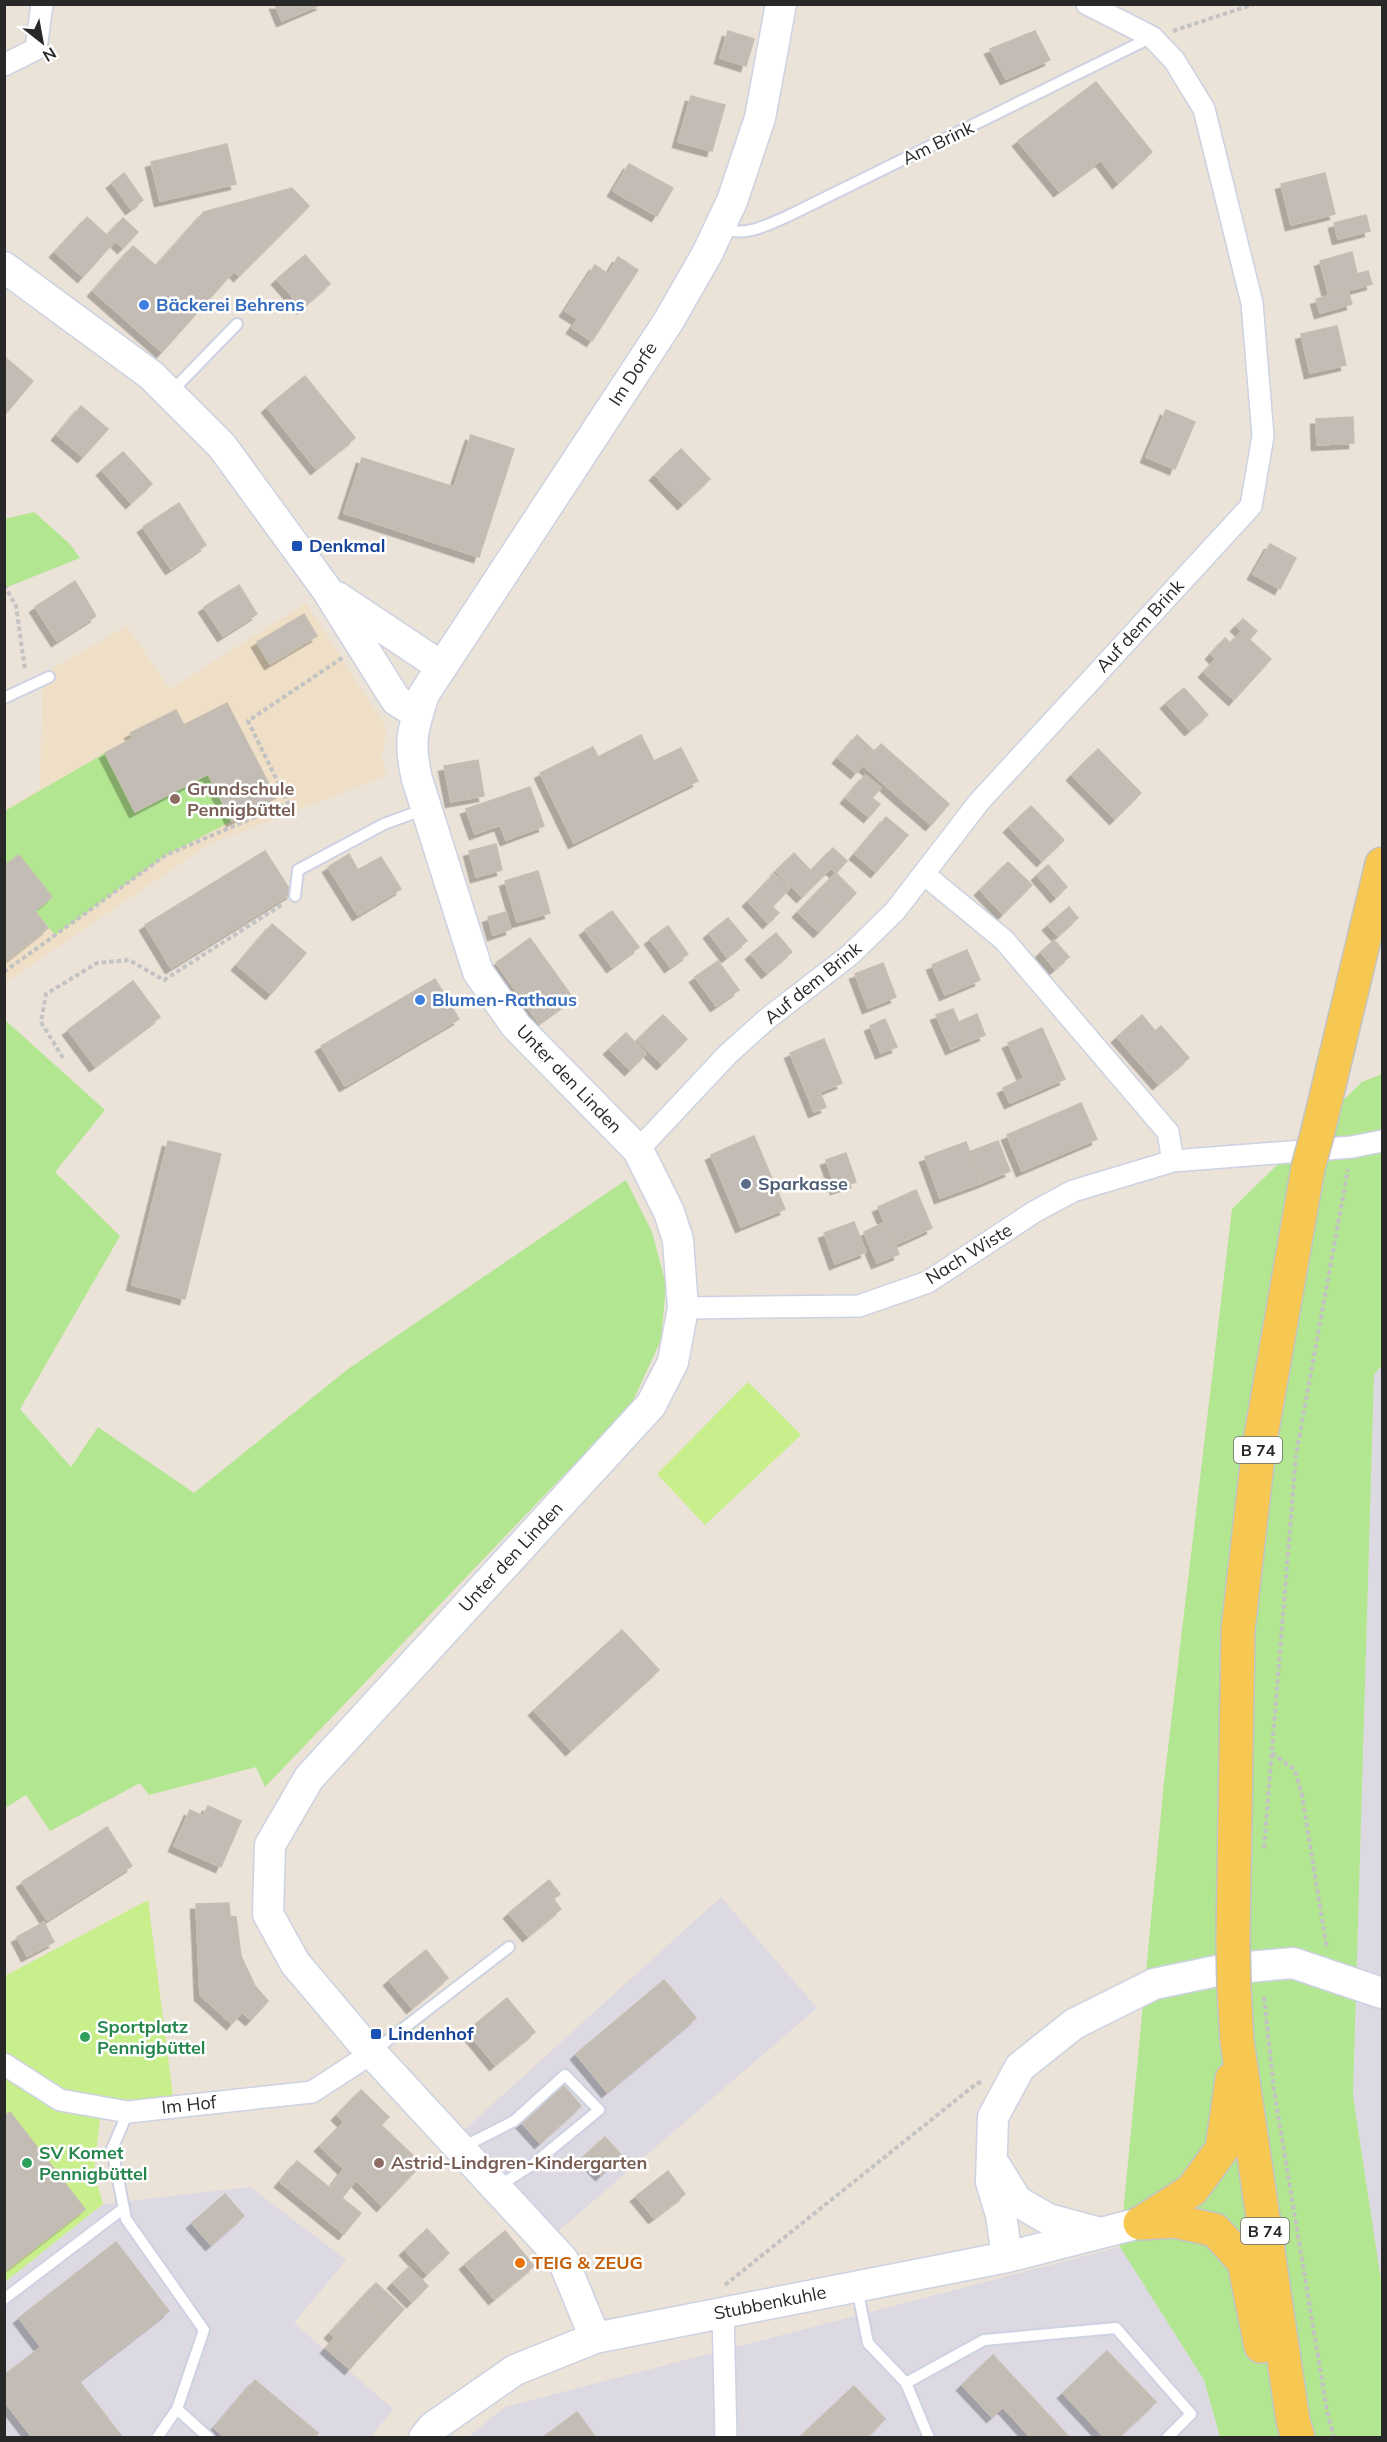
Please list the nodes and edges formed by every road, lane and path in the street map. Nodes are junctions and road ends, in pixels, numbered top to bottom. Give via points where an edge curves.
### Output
1 (42, 4) edge
2 (781, 4) edge
3 (1088, 4) edge
4 (1254, 4) edge
5 (1152, 37) junction
6 (4, 65) edge
7 (720, 227) junction
8 (4, 267) edge
9 (237, 324) dead end
10 (170, 394) junction
11 (4, 585) edge
12 (327, 591) junction
13 (360, 646) junction
14 (442, 667) junction
15 (49, 677) dead end
16 (15, 693) junction
17 (4, 698) edge
18 (418, 714) junction
19 (426, 808) junction
20 (1383, 864) edge
21 (925, 875) junction
22 (296, 896) joint
23 (4, 972) edge
24 (63, 1058) dead end
25 (1383, 1141) edge
26 (1352, 1147) junction
27 (638, 1150) junction
28 (1173, 1161) junction
29 (683, 1308) junction
30 (1272, 1753) junction
31 (1264, 1851) dead end
32 (509, 1947) dead end
33 (1332, 1976) junction
34 (1248, 1989) junction
35 (1383, 1993) edge
36 (1237, 2041) junction
37 (372, 2053) junction
38 (4, 2064) edge
39 (1020, 2067) junction
40 (128, 2112) junction
41 (461, 2148) junction
42 (991, 2159) junction
43 (497, 2188) junction
44 (124, 2208) junction
45 (1140, 2223) junction
46 (1100, 2233) junction
47 (1007, 2257) junction
48 (856, 2286) junction
49 (4, 2299) edge
50 (723, 2312) junction
51 (595, 2338) junction
52 (906, 2383) junction
53 (177, 2409) junction
54 (1295, 2429) edge
55 (157, 2438) edge
56 (209, 2438) edge
57 (423, 2438) edge
58 (726, 2438) edge
59 (929, 2438) edge
60 (1167, 2438) edge
61 (1334, 2438) edge

1 - 6 street via 36,49
2 - 7 street, Im Dorfe via 760,118
3 - 5 street, Auf dem Brink
4 - 5 path
5 - 7 lane, Am Brink via 788,216 758,229 733,232
5 - 21 street, Auf dem Brink via 1174,60 1203,110 1252,303 1263,436 1251,506 979,802
7 - 14 street, Im Dorfe via 668,322
8 - 10 street via 133,361
9 - 10 lane
10 - 12 street via 222,446
11 - 16 path via 16,606 26,667
12 - 13 street
12 - 14 street
13 - 18 street via 396,700
13 - 23 path via 248,721 288,803 166,855
14 - 18 street, Im Dorfe via 424,694
15 - 16 lane
16 - 17 lane
18 - 19 street, Unter den Linden via 411,733 413,761
19 - 22 lane via 384,824 298,870
19 - 27 street, Unter den Linden via 478,972 516,1026
20 - 34 main road, B 74, bridge via 1308,1168 1259,1448 1238,1630 1233,1940
21 - 27 street, Auf dem Brink via 850,955 728,1054
21 - 28 street via 1004,940 1168,1132
22 - 24 path via 164,980 129,960 97,963 46,994 41,1022
25 - 26 street, Nach Wiste
26 - 28 street, Nach Wiste
26 - 30 path via 1296,1455
27 - 29 street, Unter den Linden via 669,1212 678,1240
28 - 29 street, Nach Wiste via 1073,1191 928,1282 859,1306
29 - 37 street, Unter den Linden via 673,1362 651,1405 309,1778 270,1845 268,1914 295,1963
30 - 31 path
30 - 33 path via 1295,1770 1302,1796
32 - 37 lane
33 - 35 street
33 - 39 street via 1293,1963 1226,1969 1154,1984 1074,2024
34 - 36 main road, B 74
34 - 61 path via 1276,2102
36 - 45 main road, B 74 via 1222,2149 1192,2190
36 - 54 main road, B 74
37 - 40 street, Im Hof via 312,2092
37 - 41 street, Unter den Linden
38 - 40 street, Im Hof via 60,2100
39 - 42 street via 993,2117
39 - 50 path via 976,2084 722,2288
40 - 44 lane via 112,2149
41 - 43 street, Unter den Linden
41 - 43 lane via 514,2121 566,2075 599,2110
42 - 46 street via 1017,2201 1048,2218
42 - 47 street
43 - 51 street, Unter den Linden via 563,2260
44 - 49 lane
44 - 53 lane via 126,2219 204,2330
45 - 46 street, Stubbenkuhle
45 - 54 main road, B 74 via 1174,2221 1215,2230 1244,2262 1263,2355
46 - 47 street, Stubbenkuhle
47 - 48 street, Stubbenkuhle
48 - 50 street, Stubbenkuhle
48 - 52 lane via 868,2343
50 - 51 street, Stubbenkuhle
50 - 58 street
51 - 57 street, Stubbenkuhle via 515,2370
52 - 59 lane
52 - 60 lane via 984,2340 1116,2328 1191,2414
53 - 55 lane
53 - 56 lane

